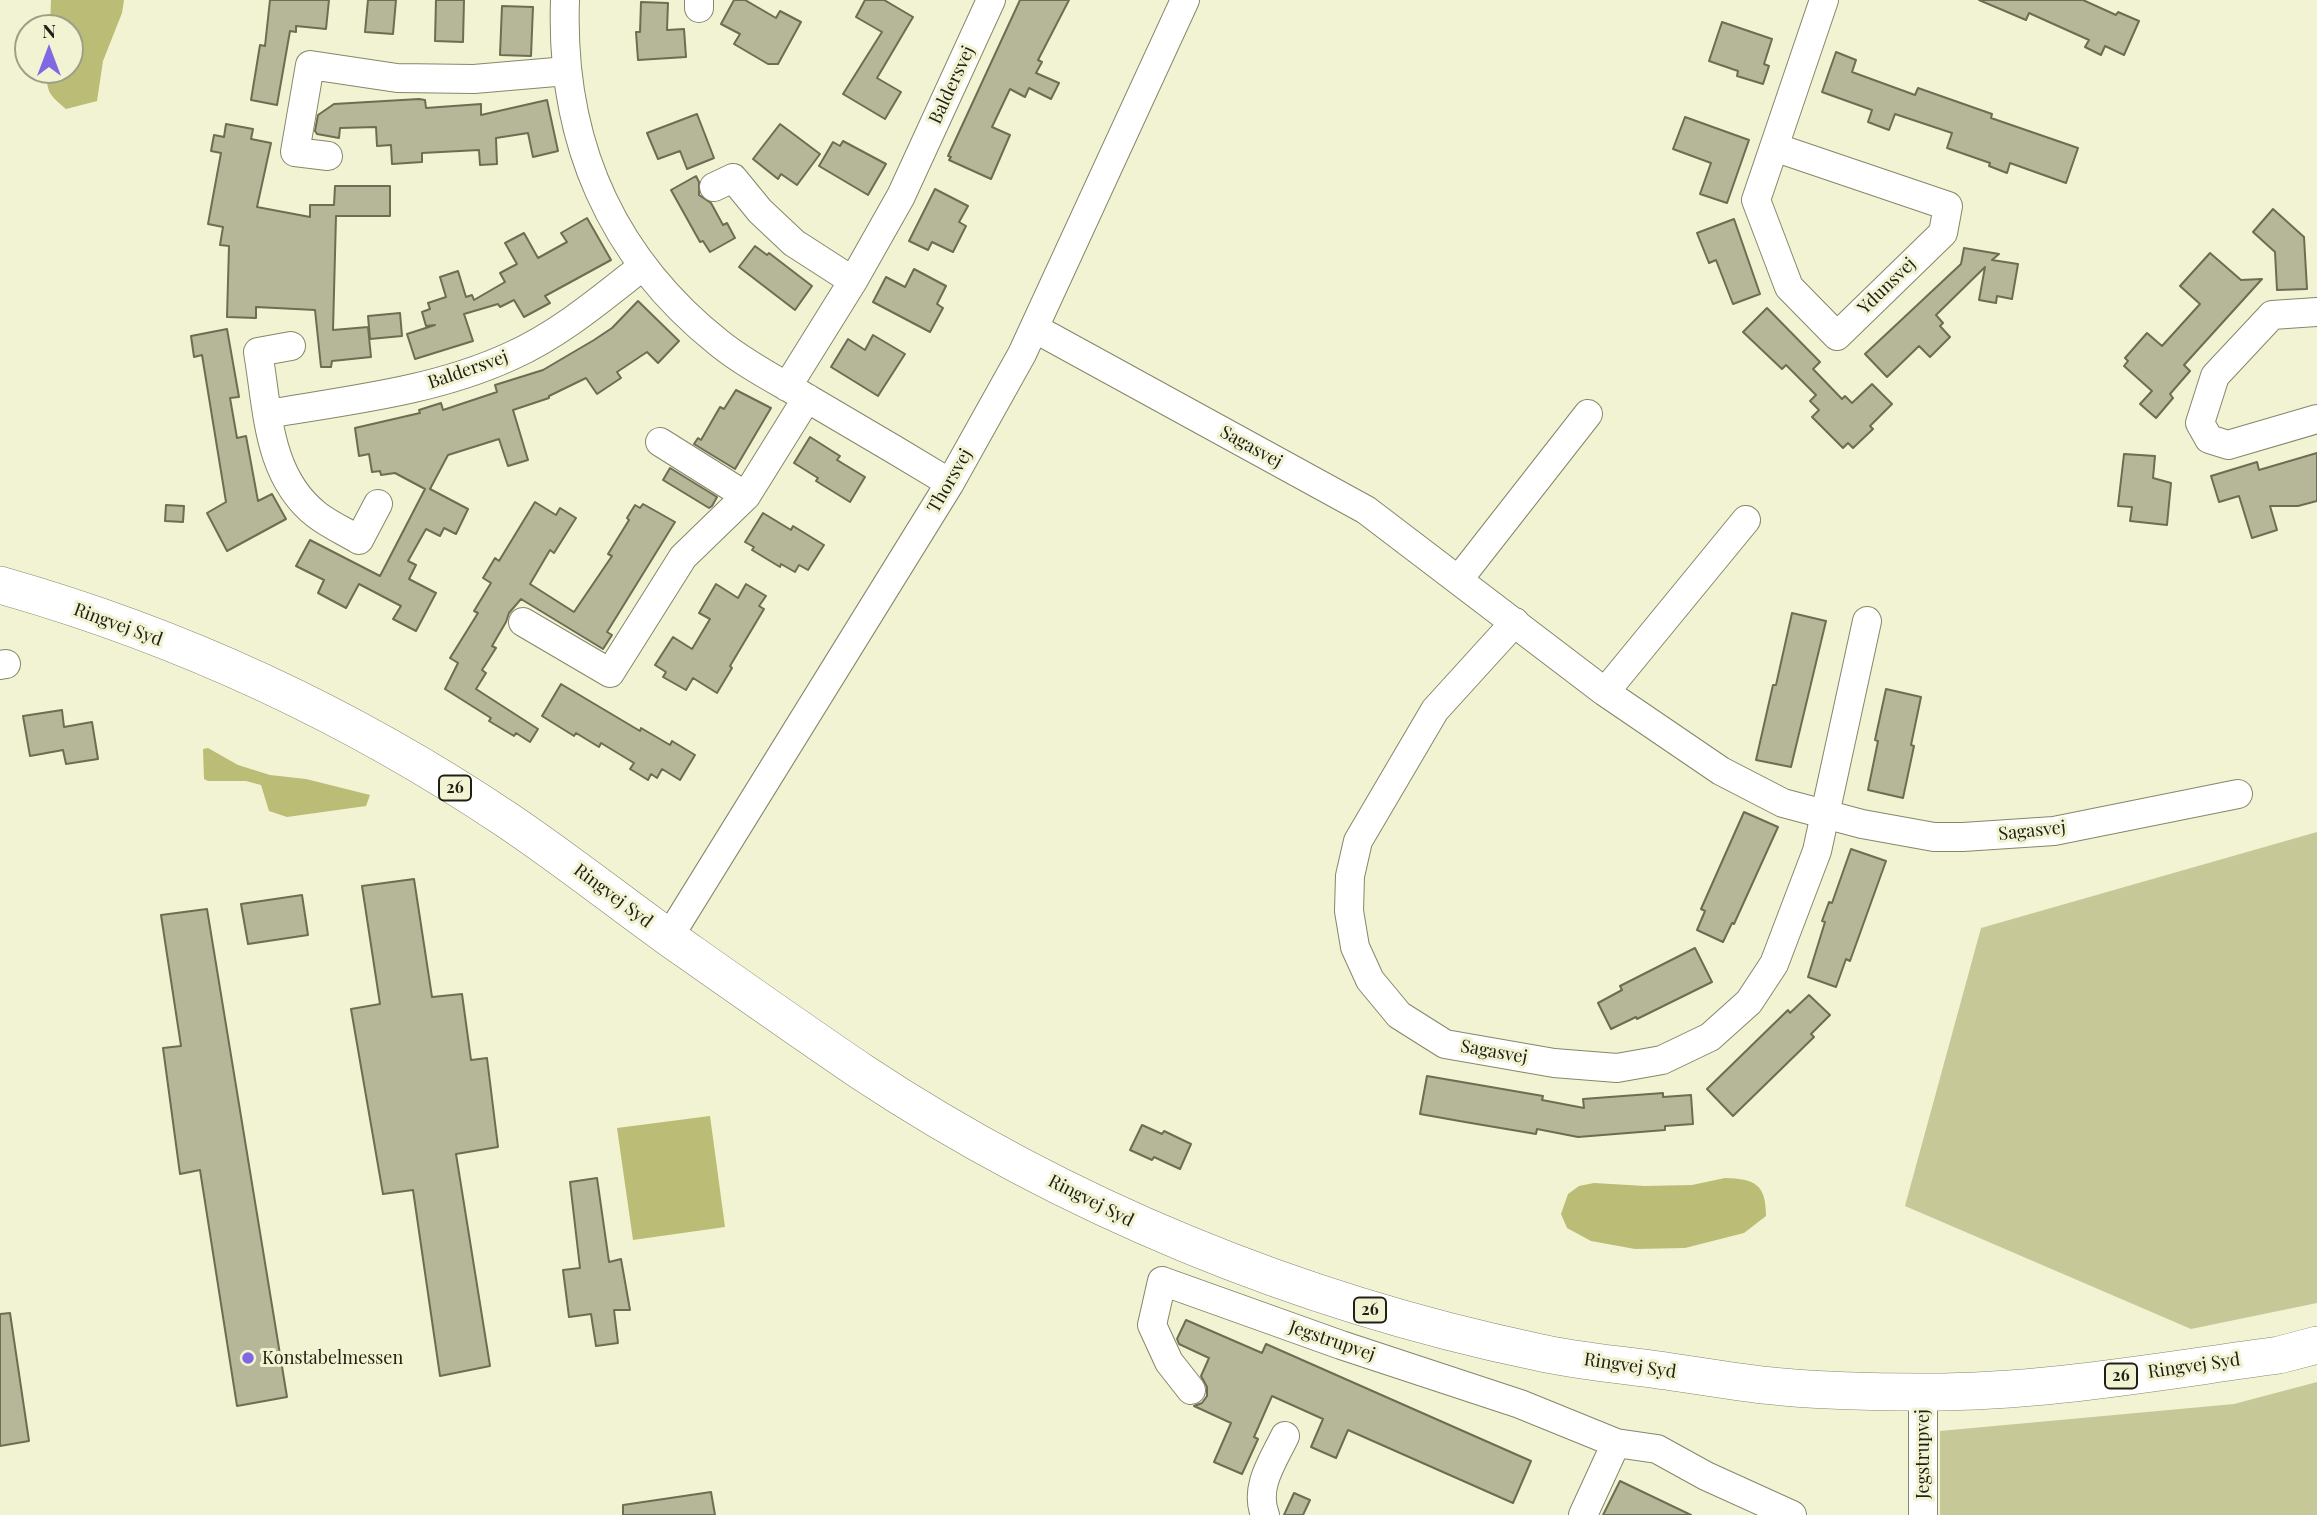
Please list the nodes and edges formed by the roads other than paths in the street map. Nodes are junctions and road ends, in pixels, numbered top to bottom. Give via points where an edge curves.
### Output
1 (565, 0) edge
2 (991, 0) edge
3 (1185, 0) edge
4 (1815, 3) edge
5 (566, 71) junction
6 (1774, 147) junction
7 (328, 156) dead end
8 (714, 187) dead end
9 (643, 266) junction
10 (853, 281) junction
11 (2317, 312) edge
12 (1034, 328) junction
13 (291, 346) dead end
14 (797, 392) junction
15 (268, 414) junction
16 (1588, 414) dead end
17 (2317, 419) edge
18 (660, 442) dead end
19 (950, 483) junction
20 (746, 496) junction
21 (378, 504) dead end
22 (1746, 520) dead end
23 (1459, 579) junction
24 (0, 585) edge
25 (1867, 621) dead end
26 (523, 622) dead end
27 (1515, 622) junction
28 (1605, 692) junction
29 (2238, 794) dead end
30 (1826, 815) junction
31 (669, 937) junction
32 (2317, 1345) edge
33 (1191, 1390) dead end
34 (1923, 1392) junction
35 (1285, 1436) dead end
36 (1616, 1443) junction
37 (1265, 1515) edge
38 (1583, 1515) edge
39 (1792, 1515) edge
40 (1923, 1515) edge

1 - 5 street
2 - 10 street, Baldersvej via 901,196
3 - 12 street, Thorsvej
4 - 6 street, Ydunsvej
5 - 7 street via 474,79 410,78 310,65 295,152
5 - 9 street via 590,170 611,216
6 - 6 street, Ydunsvej via 1756,200 1789,287 1837,336 1942,233 1948,206
8 - 10 street via 733,178 794,243
9 - 14 street via 676,305 721,345
9 - 15 street, Baldersvej via 566,326 466,375
10 - 14 street, Baldersvej
11 - 17 street via 2272,315 2215,376 2200,423 2209,439 2228,445
12 - 19 street, Thorsvej
12 - 23 street, Sagasvej via 1366,510
13 - 15 street via 258,352
14 - 19 street
14 - 20 street, Baldersvej
15 - 21 street via 281,471 317,516 359,540
16 - 23 street
18 - 20 street
19 - 31 street, Thorsvej
20 - 26 street, Baldersvej via 683,557 610,673
22 - 28 street
23 - 27 street, Sagasvej
24 - 31 main road, Ringvej Syd / 26 via 178,646 342,722 503,817
25 - 30 street, Sagasvej
27 - 28 street, Sagasvej
27 - 30 street, Sagasvej via 1435,710 1358,841 1349,876 1355,947 1370,980 1399,1015 1445,1044 1554,1063 1617,1068 1662,1060 1710,1037 1749,1002 1774,964
28 - 30 street, Sagasvej via 1721,771 1783,803
29 - 30 street, Sagasvej via 2054,831 1963,837 1934,837
31 - 34 main road, Ringvej Syd / 26 via 865,1074 979,1144 1145,1228 1347,1305 1540,1353 1784,1387
32 - 34 main road, Ringvej Syd / 26 via 2040,1387
33 - 36 street, Jegstrupvej via 1169,1362 1152,1325 1162,1281 1520,1404
34 - 40 street, Jegstrupvej
35 - 37 street via 1264,1478 1260,1502
36 - 38 street
36 - 39 street, Jegstrupvej via 1657,1449

